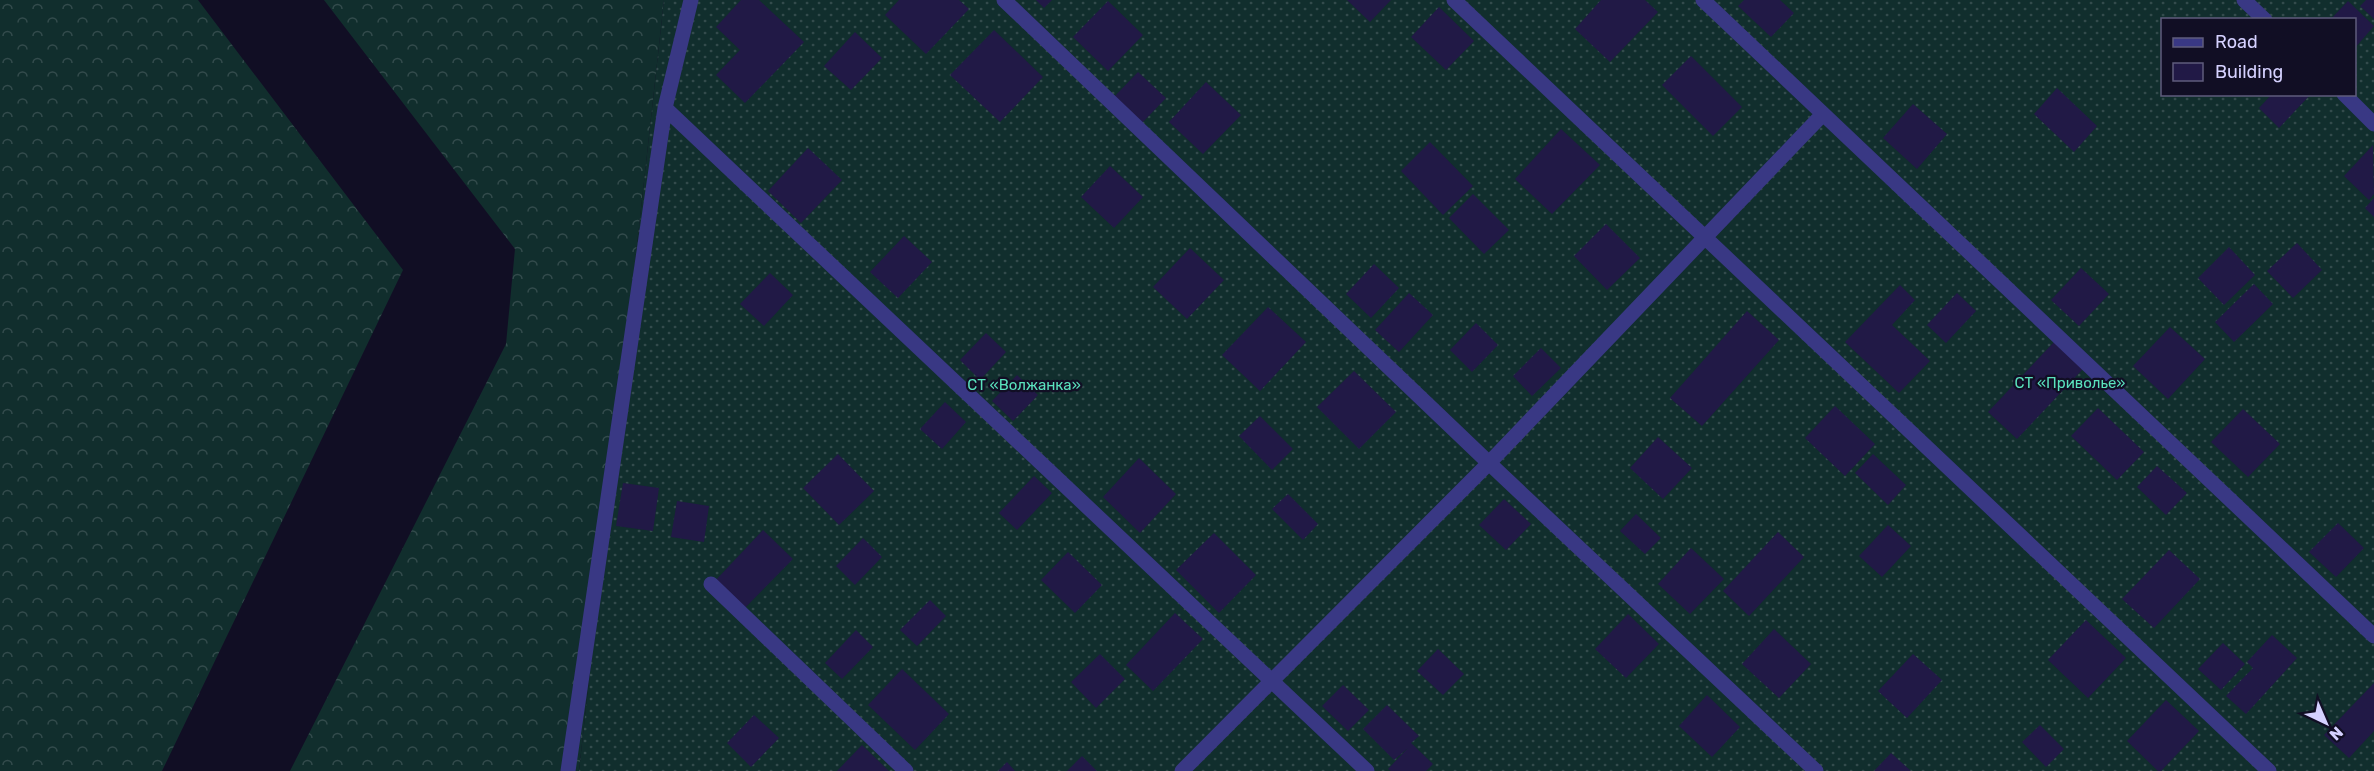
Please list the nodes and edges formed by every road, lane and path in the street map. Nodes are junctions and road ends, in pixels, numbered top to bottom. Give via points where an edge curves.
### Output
1 (691, 0) edge
2 (1004, 0) edge
3 (1454, 0) edge
4 (1703, 0) edge
5 (2244, 0) edge
6 (2263, 18) edge
7 (2345, 96) edge
8 (665, 108) junction
9 (1824, 114) junction
10 (2374, 123) edge
11 (1705, 237) junction
12 (1489, 463) junction
13 (711, 584) dead end
14 (2374, 636) edge
15 (1272, 681) junction
16 (567, 771) edge
17 (906, 771) edge
18 (1182, 771) edge
19 (1367, 771) edge
20 (1816, 771) edge
21 (2269, 771) edge

1 - 8 street
2 - 12 street
3 - 11 street
4 - 9 street
5 - 6 street
7 - 10 street
8 - 15 street
8 - 16 street
9 - 11 street
9 - 14 street
11 - 12 street
11 - 21 street
12 - 15 street
12 - 20 street
13 - 17 street
15 - 18 street
15 - 19 street

